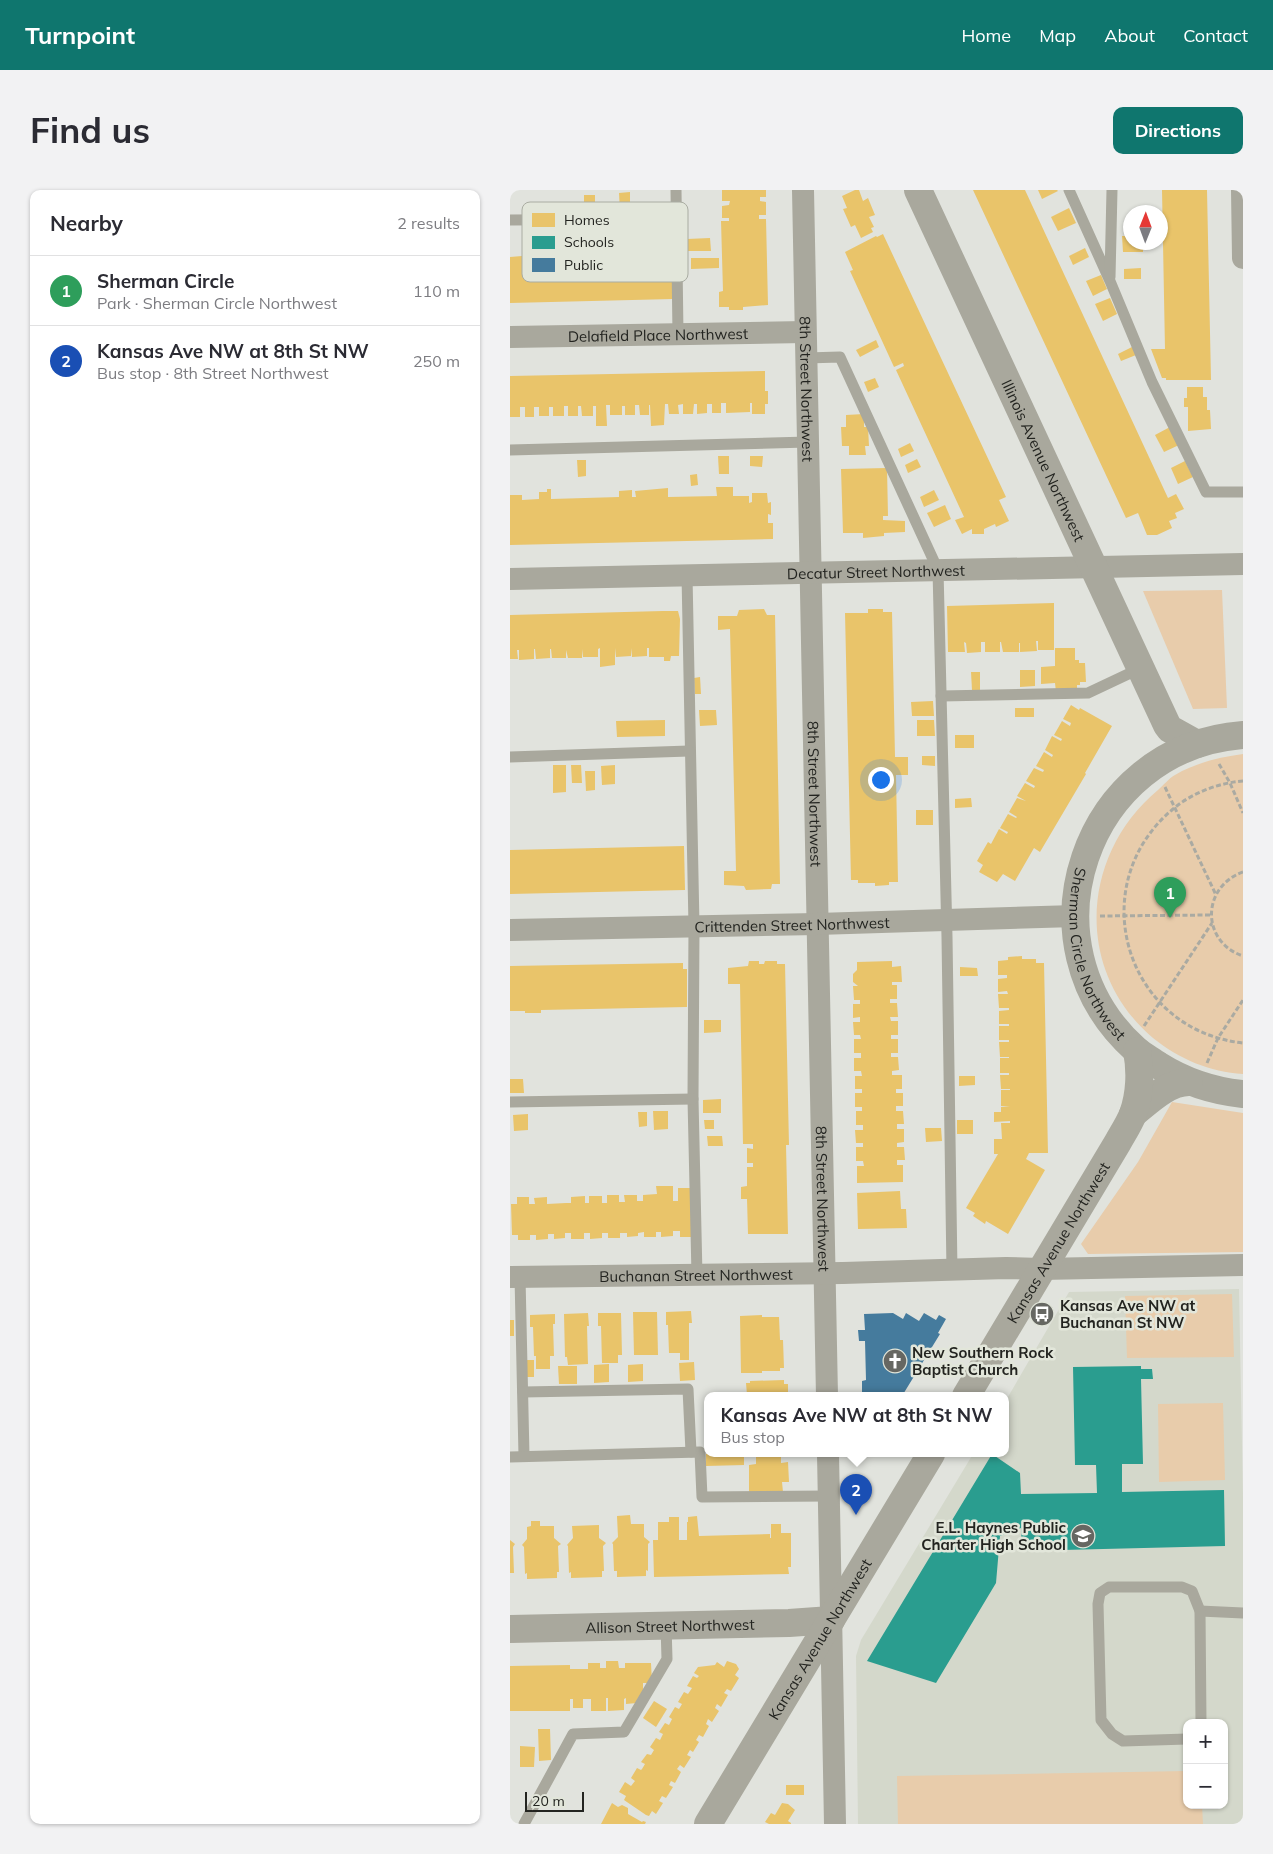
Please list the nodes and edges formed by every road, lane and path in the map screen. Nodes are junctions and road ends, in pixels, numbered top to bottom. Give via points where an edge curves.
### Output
1 (803, 190) edge
2 (918, 190) edge
3 (1069, 190) edge
4 (1112, 190) edge
5 (1242, 201) edge
6 (1243, 258) edge
7 (1110, 281) junction
8 (678, 282) edge
9 (805, 332) junction
10 (678, 334) junction
11 (510, 337) edge
12 (806, 358) junction
13 (808, 442) junction
14 (510, 450) edge
15 (1243, 492) edge
16 (1243, 564) edge
17 (1093, 567) junction
18 (938, 570) junction
19 (810, 572) junction
20 (687, 575) junction
21 (510, 579) edge
22 (1141, 668) junction
23 (941, 696) junction
24 (1170, 729) junction
25 (1243, 735) edge
26 (689, 751) junction
27 (1206, 751) junction
28 (510, 757) edge
29 (1163, 772) junction
30 (1243, 781) edge
31 (1230, 783) junction
32 (1175, 808) junction
33 (1243, 813) edge
34 (1243, 872) edge
35 (1216, 895) junction
36 (1212, 915) junction
37 (1085, 916) junction
38 (1123, 916) junction
39 (946, 921) junction
40 (1212, 923) junction
41 (817, 924) junction
42 (694, 926) junction
43 (510, 930) edge
44 (1243, 956) edge
45 (1243, 1000) edge
46 (1160, 1003) junction
47 (1218, 1038) junction
48 (1140, 1040) junction
49 (1243, 1043) edge
50 (1197, 1075) junction
51 (1243, 1094) edge
52 (694, 1100) junction
53 (510, 1102) edge
54 (1133, 1114) junction
55 (1243, 1265) edge
56 (1041, 1269) junction
57 (952, 1271) junction
58 (824, 1274) junction
59 (696, 1275) junction
60 (515, 1277) edge
61 (523, 1392) junction
62 (826, 1392) edge
63 (968, 1392) edge
64 (691, 1452) junction
65 (524, 1456) junction
66 (510, 1457) edge
67 (828, 1457) edge
68 (929, 1457) edge
69 (828, 1496) junction
70 (1200, 1611) junction
71 (1243, 1613) edge
72 (831, 1620) junction
73 (666, 1625) junction
74 (510, 1629) edge
75 (1201, 1719) edge
76 (1183, 1739) edge
77 (524, 1824) edge
78 (708, 1824) edge
79 (835, 1824) edge

1 - 9 street, 8th Street Northwest
2 - 17 street, Illinois Avenue Northwest
3 - 7 lane
4 - 7 lane
5 - 6 street
7 - 15 lane via 1152,382 1206,492
8 - 10 lane
9 - 10 street, Delafield Place Northwest
9 - 12 street, 8th Street Northwest
10 - 11 street, Delafield Place Northwest
12 - 13 street, 8th Street Northwest
12 - 18 lane via 840,356
13 - 14 lane
13 - 19 street, 8th Street Northwest
16 - 17 street, Decatur Street Northwest
17 - 18 street, Decatur Street Northwest
17 - 22 street, Illinois Avenue Northwest
18 - 19 street, Decatur Street Northwest
18 - 23 lane
19 - 20 street, Decatur Street Northwest
19 - 41 street, 8th Street Northwest
20 - 21 street, Decatur Street Northwest
20 - 26 lane
22 - 23 lane via 1088,693
22 - 24 street, Illinois Avenue Northwest
23 - 39 lane
24 - 27 street
24 - 29 street
25 - 27 street, Sherman Circle Northwest via 1226,737
26 - 28 lane
26 - 42 lane
27 - 29 street, Sherman Circle Northwest
27 - 31 path
29 - 32 path
29 - 37 street, Sherman Circle Northwest via 1133,782 1102,820 1093,837 1076,892
30 - 31 path
31 - 32 path via 1195,795
31 - 33 path
32 - 35 path
32 - 38 path via 1148,835 1136,855 1124,894
34 - 35 path via 1230,878
35 - 36 path
36 - 38 path
36 - 40 path
37 - 38 path
37 - 39 street, Crittenden Street Northwest
37 - 48 street, Sherman Circle Northwest via 1078,949 1090,986 1108,1018
38 - 46 path via 1134,963
39 - 41 street, Crittenden Street Northwest
39 - 57 lane
40 - 44 path via 1224,945
40 - 46 path
41 - 42 street, Crittenden Street Northwest
41 - 58 street, 8th Street Northwest
42 - 43 street, Crittenden Street Northwest
42 - 52 lane
45 - 47 path
46 - 47 path via 1182,1022
46 - 48 path
47 - 49 path
47 - 50 path
48 - 50 street, Sherman Circle Northwest via 1177,1076
48 - 54 street, Kansas Avenue Northwest via 1139,1085
50 - 51 street, Sherman Circle Northwest via 1212,1089
50 - 54 street, Kansas Avenue Northwest via 1156,1095
52 - 53 lane
52 - 59 lane
54 - 56 street, Kansas Avenue Northwest
55 - 56 street, Buchanan Street Northwest
56 - 57 street, Buchanan Street Northwest
56 - 63 street, Kansas Avenue Northwest
57 - 58 street, Buchanan Street Northwest
58 - 59 street, Buchanan Street Northwest
58 - 62 street, 8th Street Northwest
59 - 60 street, Buchanan Street Northwest
60 - 61 lane
61 - 64 lane via 688,1389
61 - 65 lane
64 - 65 lane
64 - 69 lane via 700,1452 702,1497
65 - 66 lane
67 - 69 street
68 - 72 street, Kansas Avenue Northwest
69 - 72 street
70 - 71 lane
70 - 75 lane
70 - 76 lane via 1192,1592 1182,1587 1109,1587 1100,1593 1098,1604 1101,1720 1112,1734 1123,1741
72 - 73 street, Allison Street Northwest
72 - 78 street, Kansas Avenue Northwest
72 - 79 street
73 - 74 street, Allison Street Northwest
73 - 77 lane via 667,1659 624,1732 573,1734

